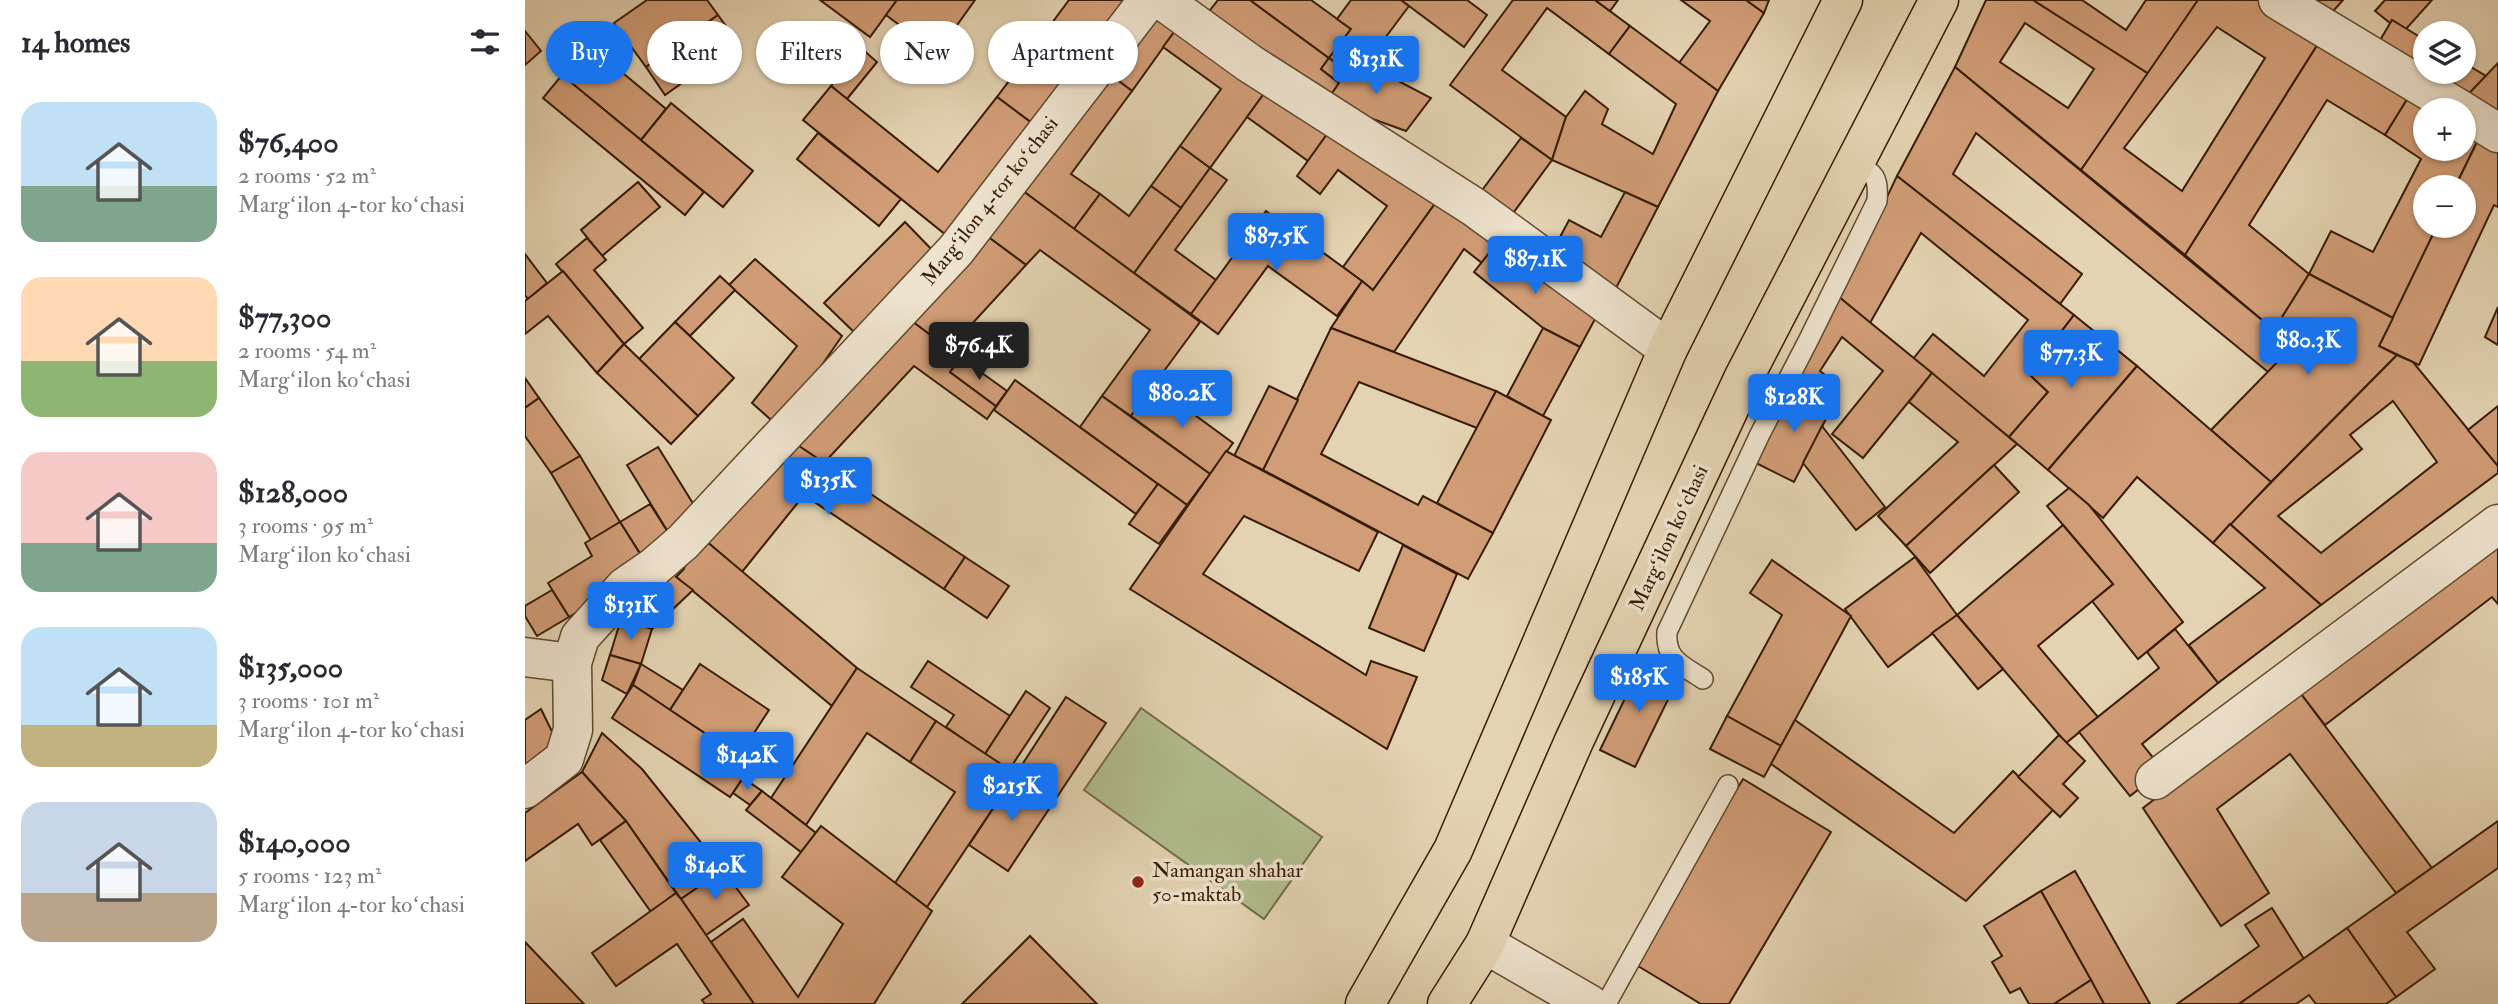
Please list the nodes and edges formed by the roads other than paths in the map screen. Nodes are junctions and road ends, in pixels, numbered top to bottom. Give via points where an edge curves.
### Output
1 (1147, 0) edge
2 (1162, 0) edge
3 (1843, 0) edge
4 (1939, 0) edge
5 (2278, 0) edge
6 (2440, 98) edge
7 (2476, 120) edge
8 (2498, 133) edge
9 (1668, 349) junction
10 (1743, 424) junction
11 (2498, 524) edge
12 (541, 654) edge
13 (1703, 679) dead end
14 (2155, 780) dead end
15 (1728, 785) dead end
16 (525, 789) edge
17 (1485, 944) junction
18 (1365, 1004) edge
19 (1447, 1004) edge
20 (1589, 1004) edge
21 (1606, 1004) edge

1 - 12 street, Margʻilon 4-tor koʻchasi via 956,250 683,542 625,587 580,636
2 - 9 street via 1249,62 1474,207
3 - 9 main road
4 - 10 main road, Margʻilon koʻchasi via 1856,162 1792,329
5 - 6 street
7 - 8 street
9 - 18 main road via 1453,850
10 - 13 lane via 1667,632 1666,646 1674,660
10 - 17 main road, Margʻilon koʻchasi via 1574,741
11 - 14 street
12 - 16 street via 573,730 564,759
15 - 21 lane
17 - 19 main road, Margʻilon koʻchasi
17 - 20 street

